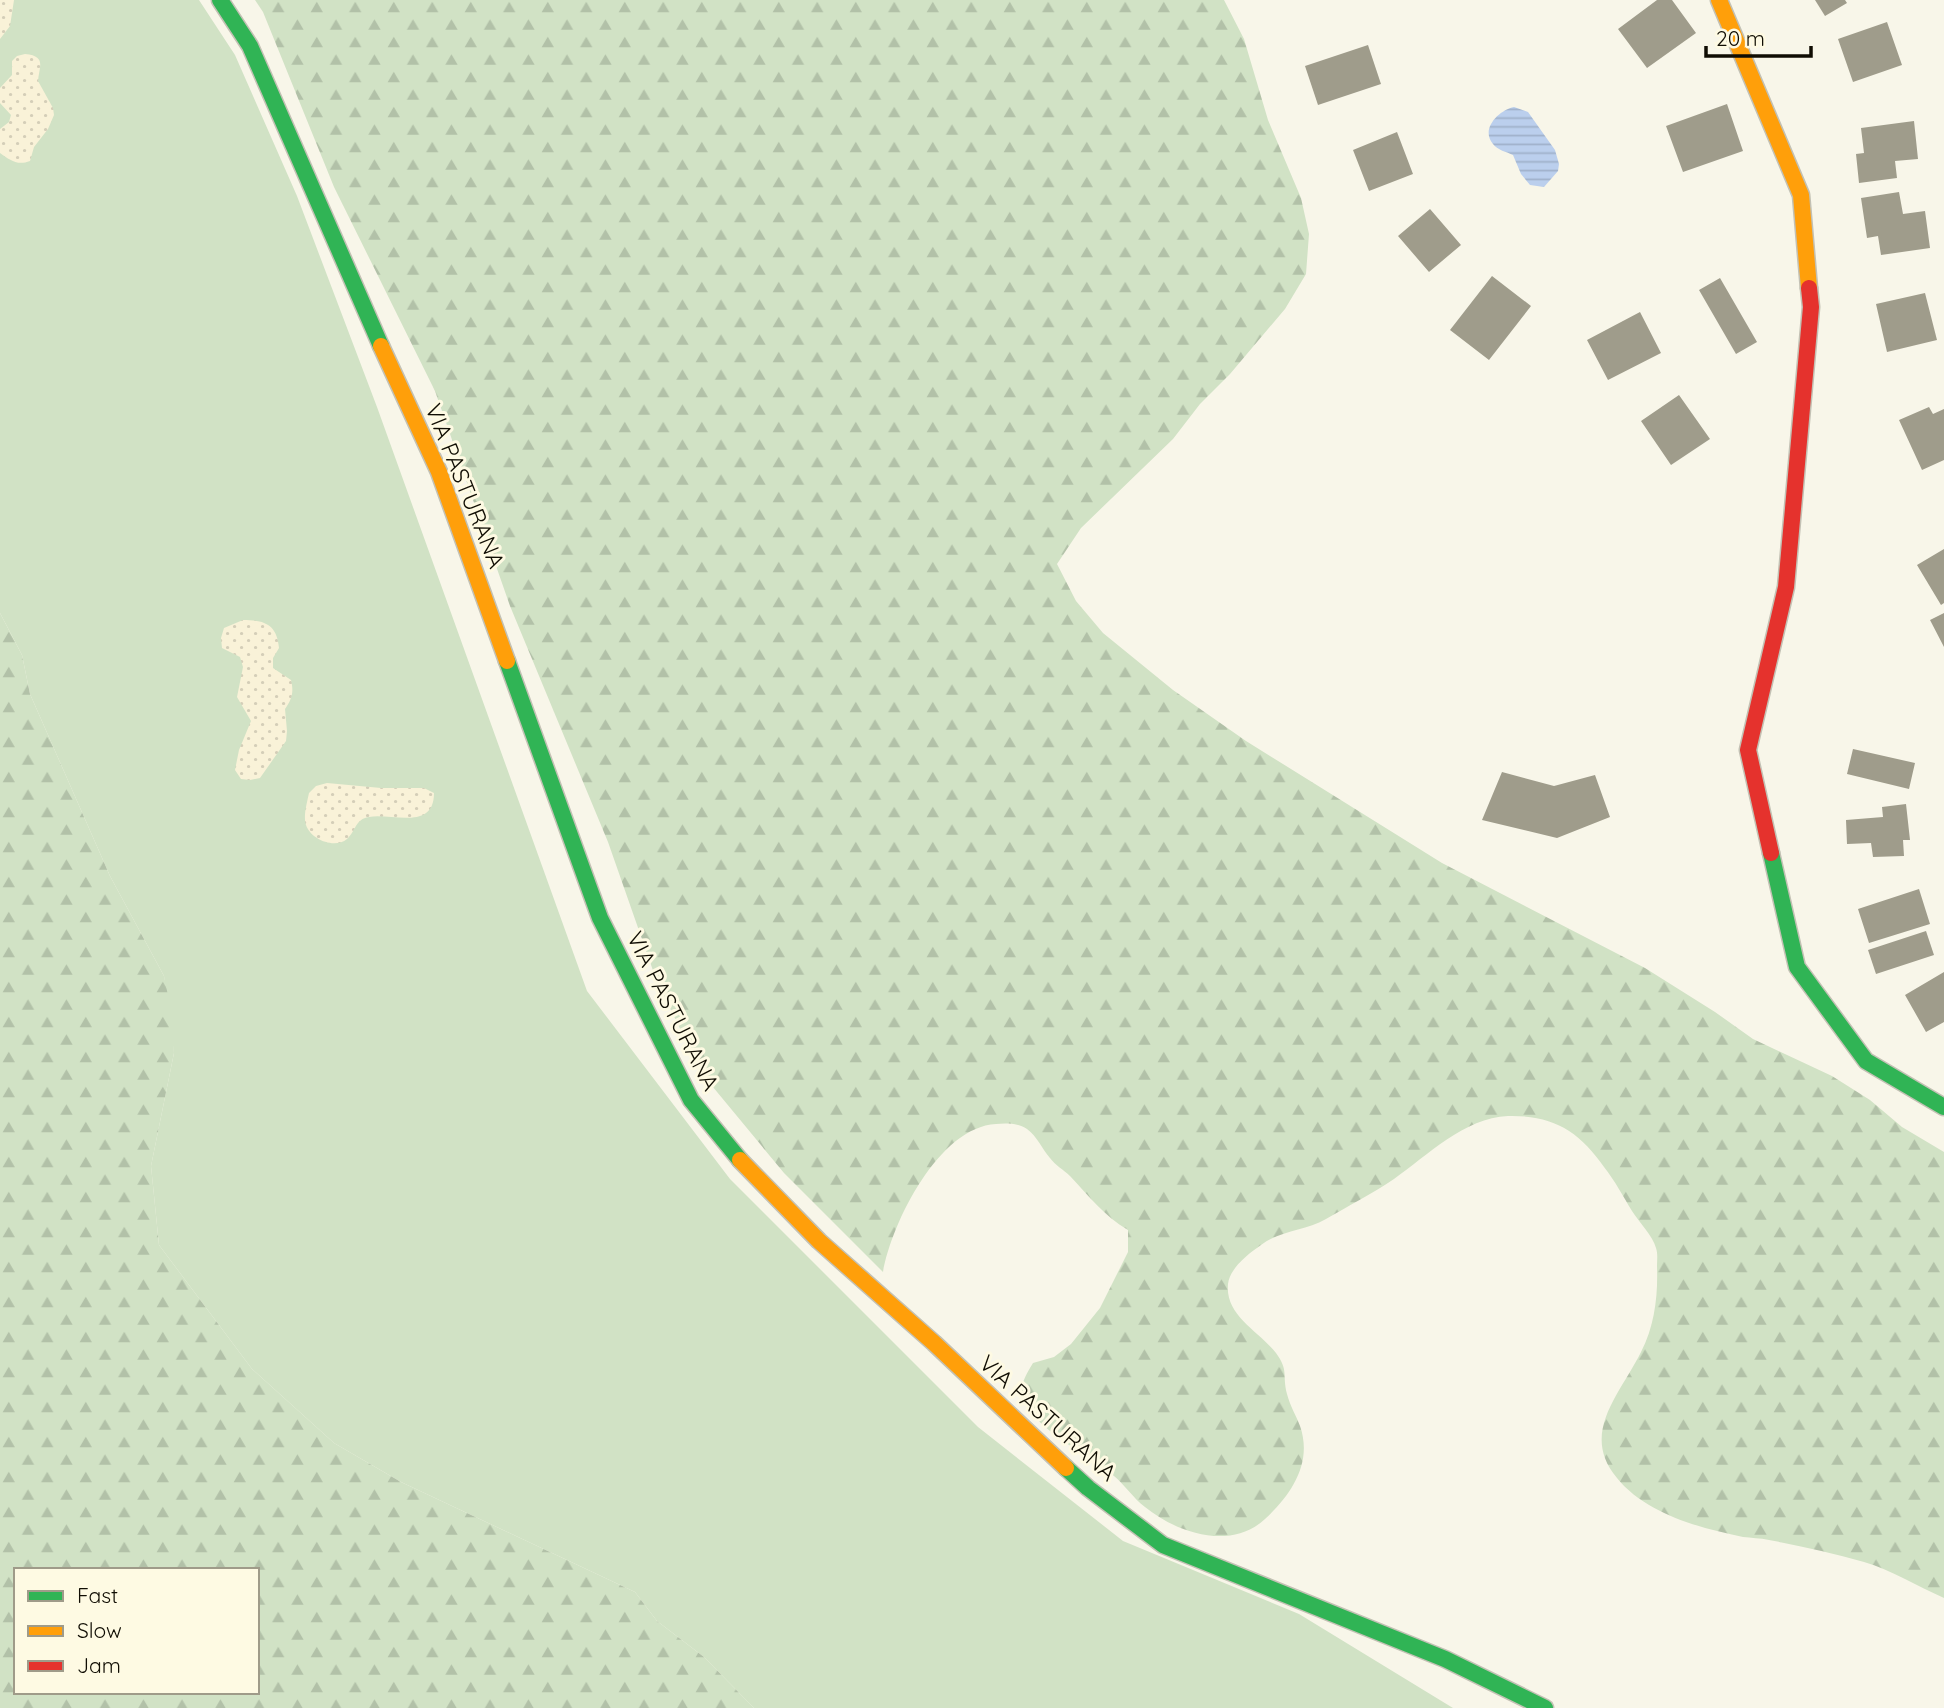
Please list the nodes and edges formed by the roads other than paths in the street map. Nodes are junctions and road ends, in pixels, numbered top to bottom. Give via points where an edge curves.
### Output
1 (220, 0) edge
2 (1719, 0) edge
3 (1944, 1107) edge
4 (1545, 1708) edge

1 - 4 street, VIA PASTURANA via 250,46 439,472 600,918 691,1100 742,1162 819,1241 1088,1488 1163,1545 1445,1659
2 - 3 street via 1801,195 1811,307 1786,587 1748,750 1797,967 1866,1061

